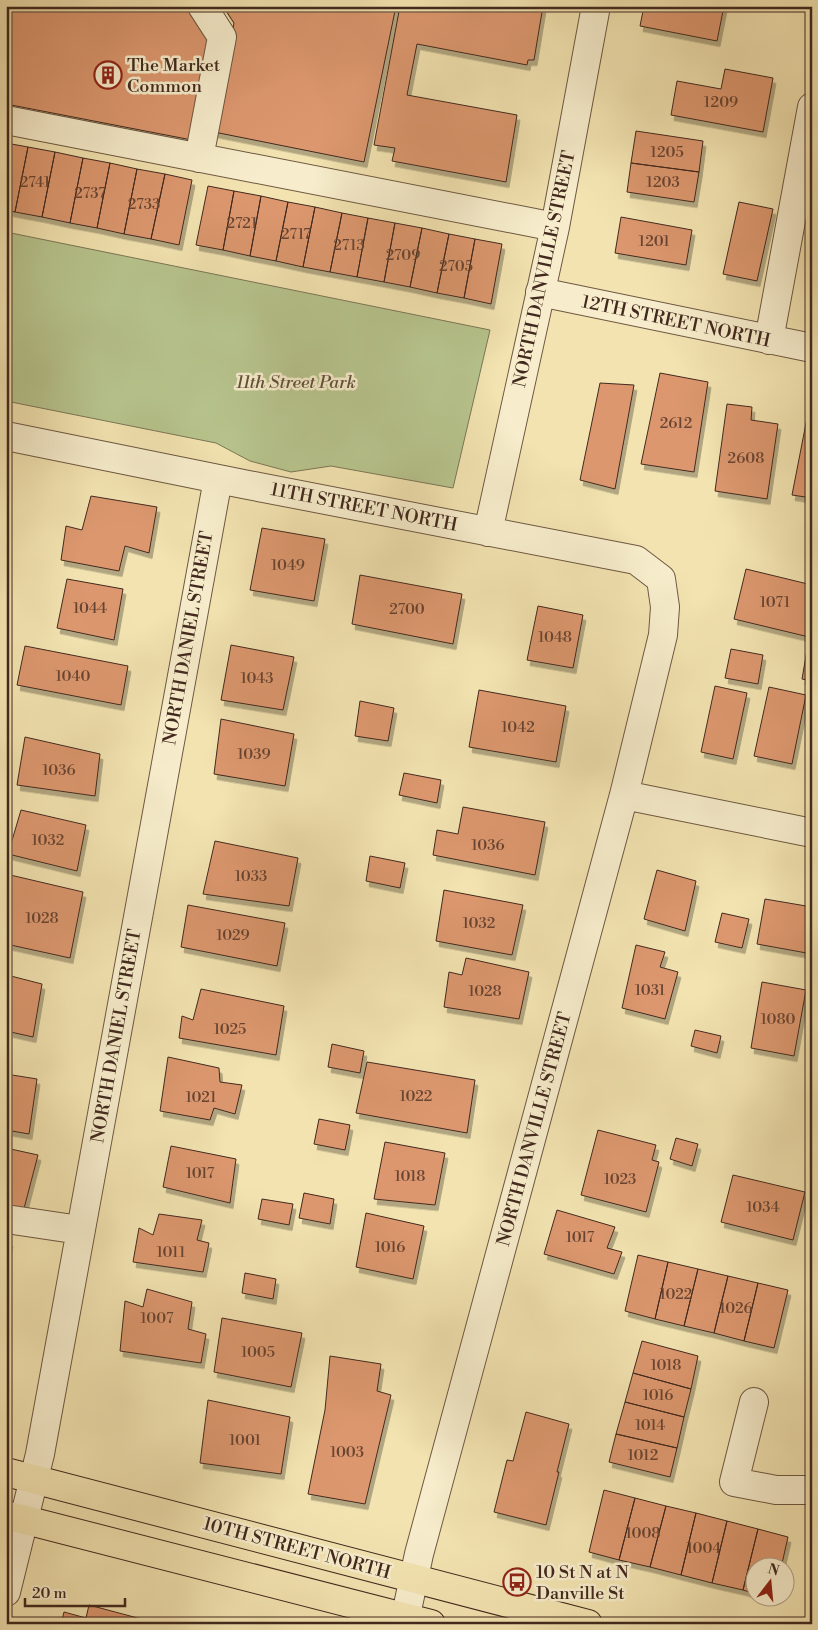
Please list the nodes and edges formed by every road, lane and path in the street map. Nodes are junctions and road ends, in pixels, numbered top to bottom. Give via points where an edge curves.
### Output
1 (202, 6) edge
2 (596, 6) edge
3 (812, 107) edge
4 (6, 120) edge
5 (199, 158) junction
6 (555, 227) junction
7 (540, 292) junction
8 (769, 340) junction
9 (812, 348) edge
10 (6, 436) edge
11 (218, 479) junction
12 (488, 532) junction
13 (663, 635) joint
14 (624, 795) junction
15 (812, 833) edge
16 (6, 1219) edge
17 (80, 1230) junction
18 (754, 1402) dead end
19 (6, 1472) edge
20 (35, 1479) junction
21 (812, 1490) edge
22 (16, 1518) edge
23 (414, 1579) junction
24 (6, 1592) edge
25 (405, 1620) edge
26 (431, 1624) edge
27 (588, 1624) edge

1 - 5 street via 222,37
2 - 6 street, NORTH DANVILLE STREET
3 - 8 street
4 - 5 street
5 - 6 street
6 - 7 street, NORTH DANVILLE STREET
7 - 8 street, 12TH STREET NORTH
7 - 12 street, NORTH DANVILLE STREET
8 - 9 street, 12TH STREET NORTH
10 - 11 street, 11TH STREET NORTH
11 - 12 street, 11TH STREET NORTH
11 - 17 street, NORTH DANIEL STREET
12 - 13 street, 11TH STREET NORTH via 636,560 661,579 666,607
13 - 14 street, NORTH DANVILLE STREET
14 - 15 street
14 - 23 street, NORTH DANVILLE STREET
16 - 17 street
17 - 20 street, NORTH DANIEL STREET
18 - 21 street via 734,1482 776,1490
19 - 20 main road, 10TH STREET NORTH
20 - 22 street, NORTH DANIEL STREET
20 - 23 main road, 10TH STREET NORTH
22 - 24 street, NORTH DANIEL STREET
22 - 25 main road
23 - 25 street, NORTH DANVILLE STREET
23 - 27 main road, 10TH STREET NORTH
25 - 26 main road

